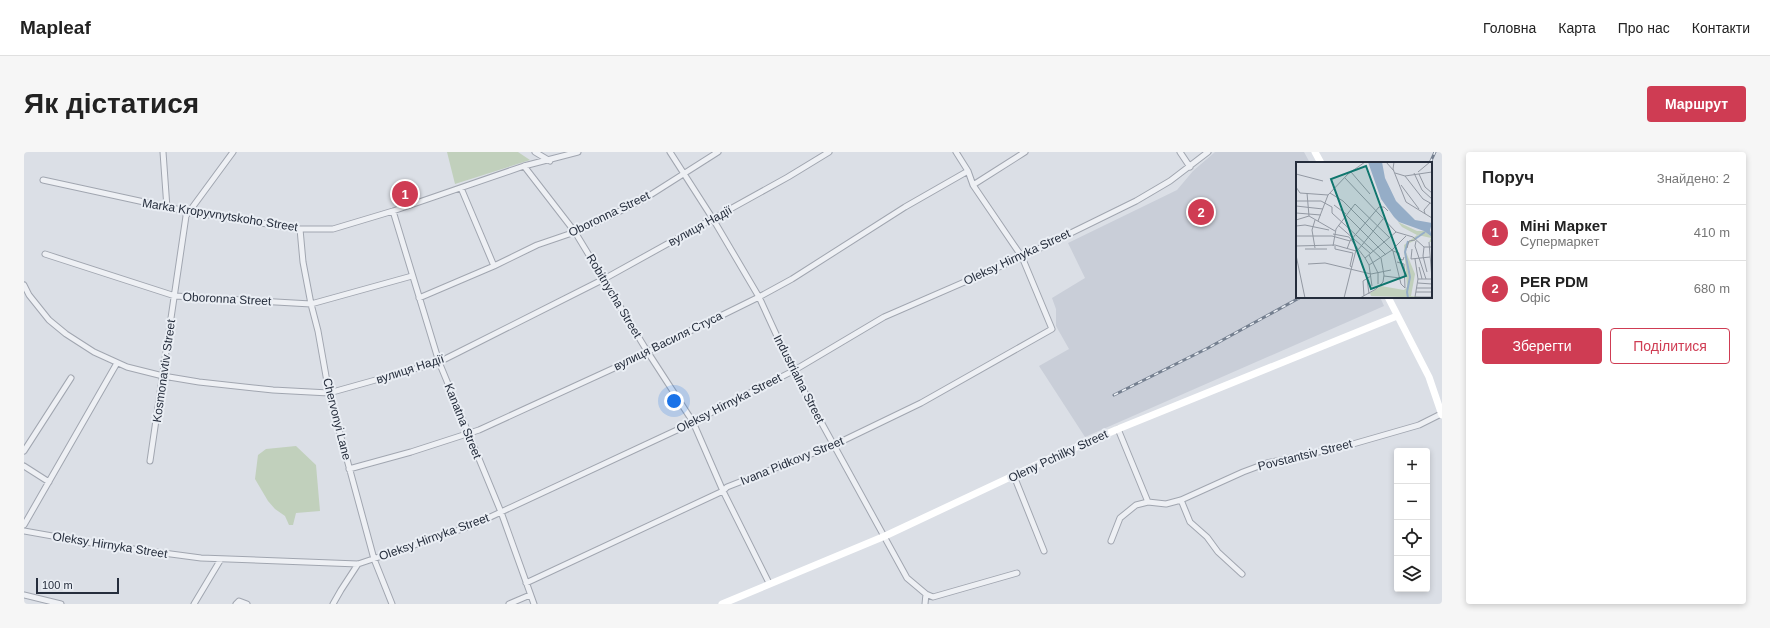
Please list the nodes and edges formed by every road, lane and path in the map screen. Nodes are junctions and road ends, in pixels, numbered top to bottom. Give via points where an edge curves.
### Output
1 (163, 152) edge
2 (234, 152) edge
3 (535, 152) edge
4 (578, 152) edge
5 (670, 152) edge
6 (718, 152) edge
7 (829, 152) edge
8 (956, 152) edge
9 (1025, 152) edge
10 (1180, 152) edge
11 (1208, 152) edge
12 (1315, 152) edge
13 (550, 160) junction
14 (1320, 162) edge
15 (524, 166) junction
16 (1190, 167) junction
17 (968, 172) junction
18 (683, 174) junction
19 (43, 180) dead end
20 (973, 185) junction
21 (461, 188) junction
22 (167, 208) junction
23 (393, 211) junction
24 (190, 212) junction
25 (713, 219) junction
26 (300, 229) junction
27 (575, 232) junction
28 (45, 254) dead end
29 (1022, 257) junction
30 (494, 266) junction
31 (412, 276) junction
32 (604, 279) junction
33 (24, 285) edge
34 (175, 296) junction
35 (759, 297) junction
36 (419, 298) junction
37 (1388, 298) edge
38 (311, 304) junction
39 (1397, 316) junction
40 (647, 352) junction
41 (439, 362) junction
42 (117, 363) junction
43 (794, 371) junction
44 (163, 376) junction
45 (71, 378) dead end
46 (329, 393) junction
47 (1442, 415) edge
48 (693, 422) junction
49 (1118, 429) junction
50 (467, 433) junction
51 (834, 445) junction
52 (24, 451) edge
53 (150, 461) dead end
54 (24, 466) edge
55 (349, 469) junction
56 (1014, 476) junction
57 (49, 482) junction
58 (723, 491) junction
59 (1181, 500) junction
60 (1148, 502) junction
61 (501, 512) junction
62 (24, 525) edge
63 (24, 531) edge
64 (885, 536) junction
65 (1111, 541) dead end
66 (1044, 551) dead end
67 (221, 559) junction
68 (374, 559) junction
69 (358, 564) junction
70 (1017, 573) dead end
71 (1242, 574) dead end
72 (526, 583) junction
73 (769, 583) junction
74 (24, 594) edge
75 (926, 594) junction
76 (530, 595) junction
77 (61, 604) edge
78 (194, 604) edge
79 (236, 604) edge
80 (247, 604) edge
81 (333, 604) edge
82 (392, 604) edge
83 (509, 604) edge
84 (534, 604) edge
85 (722, 604) edge
86 (925, 604) edge

1 - 22 street
2 - 24 street, Kosmonavtiv Street
3 - 13 street
4 - 13 street, Marka Kropyvnytskoho Street
5 - 18 street, Industrialna Street
6 - 18 street, Oboronna Street
7 - 25 street, вулиця Надії
8 - 17 street
9 - 20 street
10 - 16 street
11 - 16 street, Oleksy Hirnyka Street
12 - 14 street
13 - 15 street, Marka Kropyvnytskoho Street
15 - 21 street, Marka Kropyvnytskoho Street
15 - 27 street, Robitnycha Street
16 - 29 street, Oleksy Hirnyka Street via 1136,201
17 - 20 street
17 - 35 street, вулиця Василя Стуса
18 - 25 street, Industrialna Street
18 - 27 street, Oboronna Street via 644,199
19 - 22 street, Marka Kropyvnytskoho Street
20 - 29 street
21 - 23 street, Marka Kropyvnytskoho Street
21 - 30 street
22 - 24 street, Marka Kropyvnytskoho Street
23 - 26 street, Marka Kropyvnytskoho Street via 333,229
23 - 31 street, Kanatna Street
24 - 26 street, Marka Kropyvnytskoho Street
24 - 34 street, Kosmonavtiv Street via 186,216
25 - 32 street, вулиця Надії
25 - 35 street, Industrialna Street
26 - 38 street, Chervonyi Lane
27 - 30 street, Oboronna Street via 538,245
27 - 32 street, Robitnycha Street
28 - 34 street, Oboronna Street
29 - 43 street, Oleksy Hirnyka Street via 884,317
29 - 51 street, Ivana Pidkovy Street via 1052,329 921,403
30 - 36 street, Oboronna Street
31 - 36 street, Kanatna Street
31 - 38 street, Oboronna Street
32 - 40 street, Robitnycha Street
32 - 41 street, вулиця Надії
33 - 42 street, вулиця Надії via 49,320 94,352
34 - 38 street, Oboronna Street
34 - 44 street, Kosmonavtiv Street
35 - 40 street, вулиця Василя Стуса
35 - 43 street, Industrialna Street
36 - 41 street, Kanatna Street
37 - 39 street
38 - 46 street, Chervonyi Lane
39 - 47 street via 1429,377
39 - 49 street, Oleny Pchilky Street
40 - 48 street, Robitnycha Street
40 - 50 street, вулиця Василя Стуса
41 - 46 street, вулиця Надії
41 - 50 street, Kanatna Street
42 - 44 street, вулиця Надії
42 - 57 street
43 - 48 street, Oleksy Hirnyka Street
43 - 51 street, Industrialna Street
44 - 46 street, вулиця Надії via 274,390
44 - 53 street, Kosmonavtiv Street
45 - 52 street
46 - 55 street, Chervonyi Lane
47 - 59 street, Povstantsiv Street via 1419,425 1346,446 1267,463
48 - 58 street, Robitnycha Street
48 - 61 street, Oleksy Hirnyka Street
49 - 56 street, Oleny Pchilky Street
49 - 60 street
50 - 55 street, вулиця Василя Стуса
50 - 61 street, Kanatna Street
51 - 58 street, Ivana Pidkovy Street via 758,474
51 - 64 street, Industrialna Street
54 - 57 street
55 - 68 street, Chervonyi Lane
56 - 64 street, Oleny Pchilky Street
56 - 66 street
57 - 62 street
58 - 72 street, Ivana Pidkovy Street
58 - 73 street, Robitnycha Street
59 - 60 street, Povstantsiv Street via 1166,504
59 - 71 street via 1190,522
60 - 65 street via 1136,505 1122,515
61 - 68 street, Oleksy Hirnyka Street via 471,526
61 - 72 street, Kanatna Street
63 - 67 street, Oleksy Hirnyka Street via 103,546
64 - 73 street, Oleny Pchilky Street
64 - 75 street, Industrialna Street via 907,578
67 - 69 street, Oleksy Hirnyka Street
67 - 78 street
68 - 69 street, Oleksy Hirnyka Street
68 - 82 street, Chervonyi Lane
69 - 81 street
70 - 75 street via 933,597
72 - 76 street, Kanatna Street
73 - 85 street, Oleny Pchilky Street
74 - 77 street
75 - 86 street
76 - 83 street
76 - 84 street, Kanatna Street
79 - 80 street via 239,600

